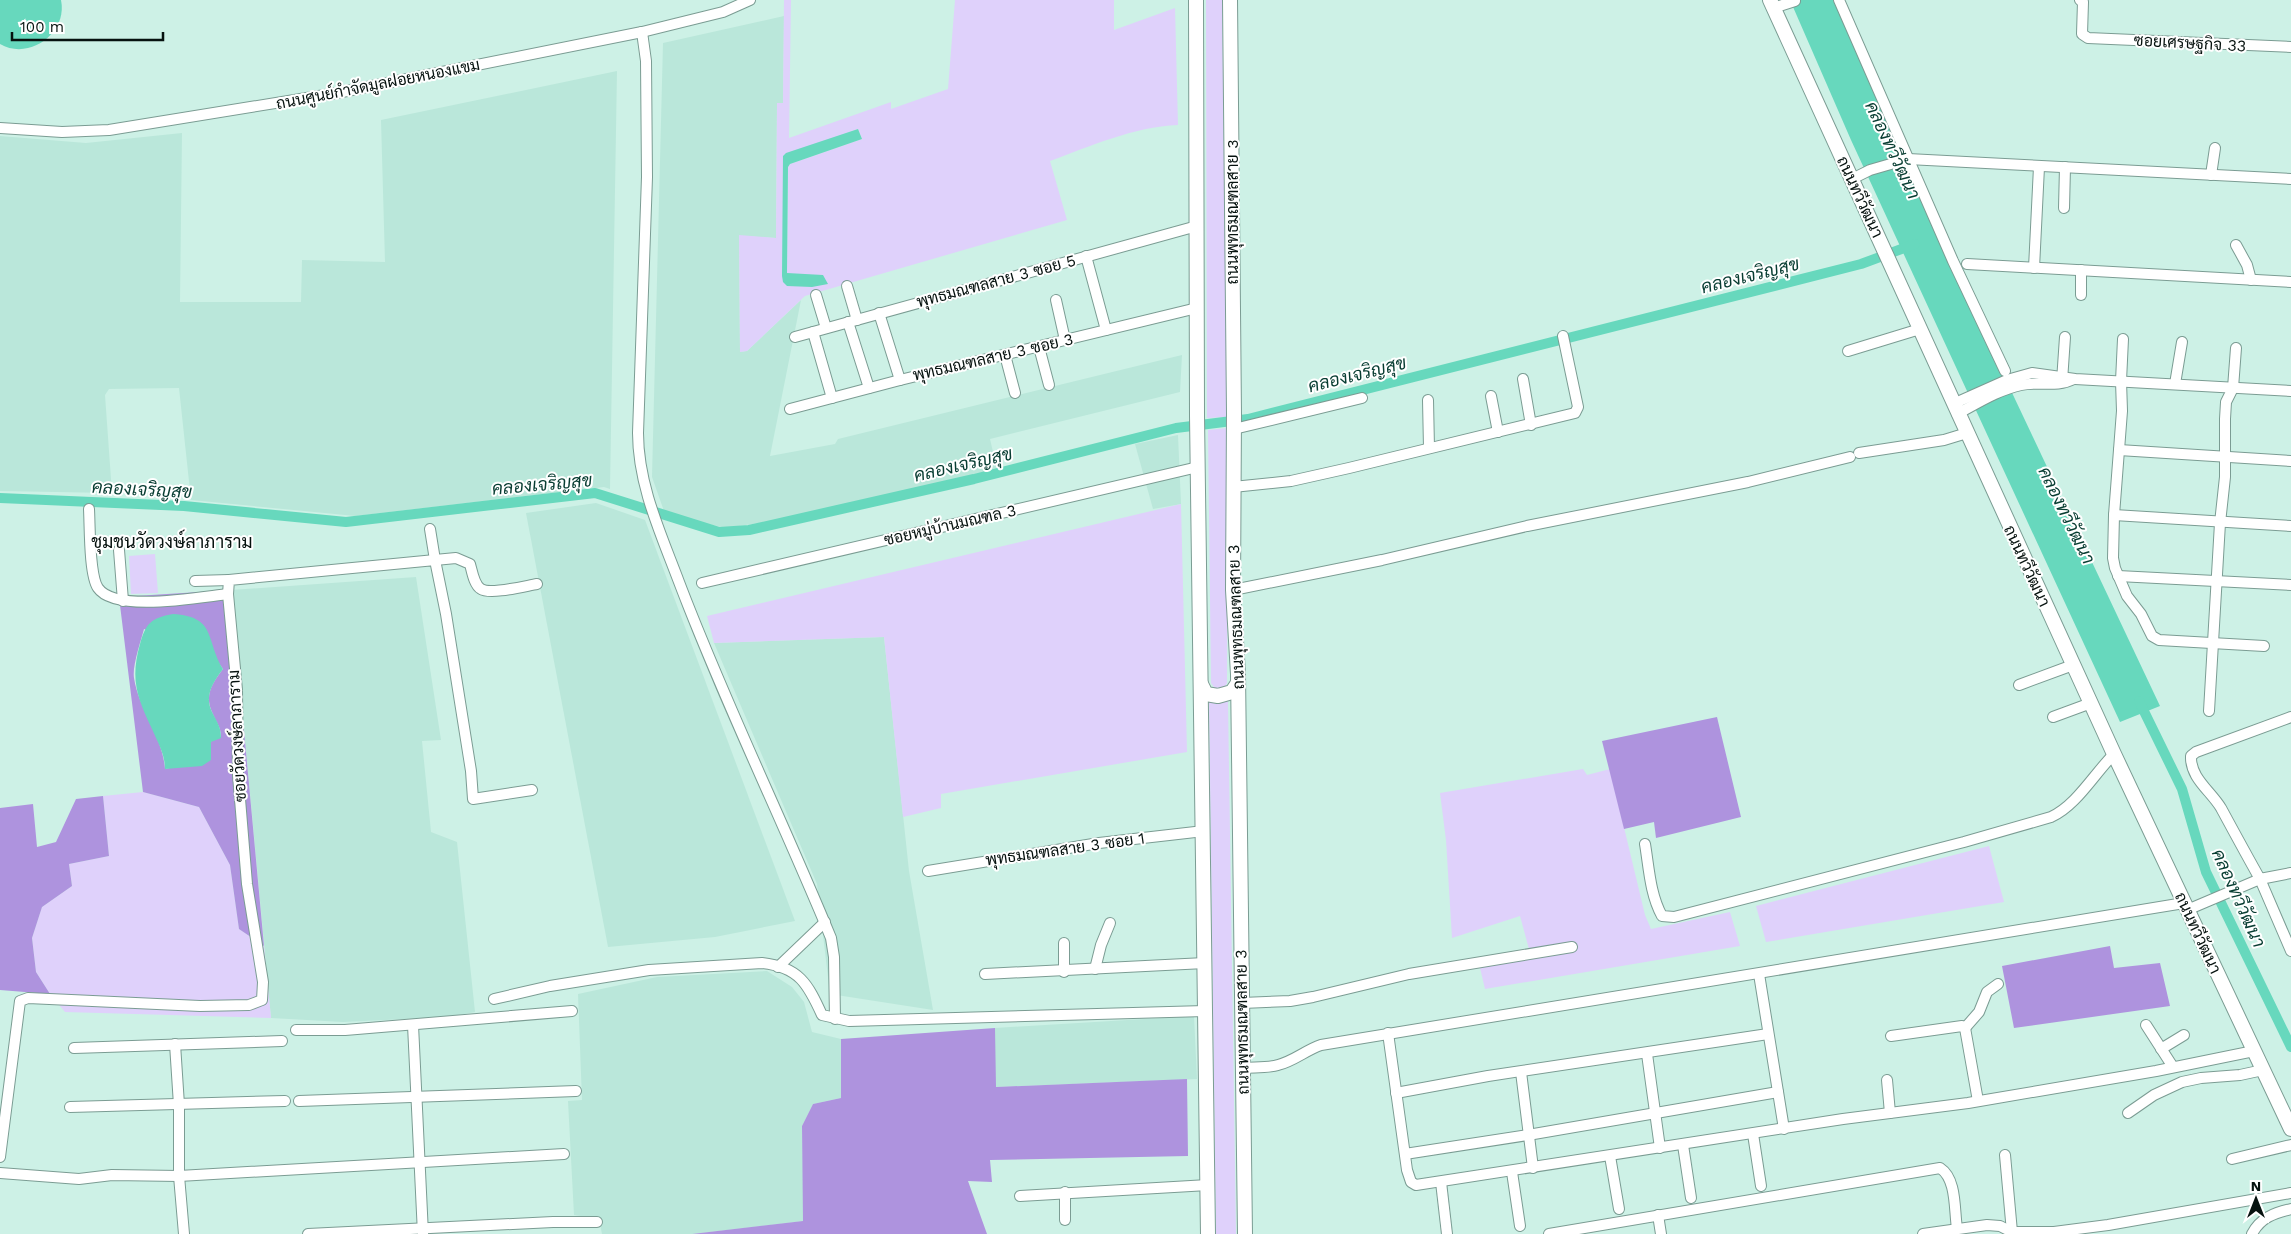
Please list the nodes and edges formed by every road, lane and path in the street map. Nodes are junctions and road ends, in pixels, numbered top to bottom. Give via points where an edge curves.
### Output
1 (750, 0) edge
2 (1196, 0) edge
3 (1230, 0) edge
4 (1839, 0) edge
5 (2080, 0) edge
6 (1795, 1) dead end
7 (1772, 4) edge
8 (642, 32) junction
9 (2291, 48) edge
10 (0, 128) edge
11 (2215, 148) dead end
12 (1907, 159) junction
13 (2038, 167) junction
14 (2065, 167) junction
15 (2211, 175) junction
16 (1852, 179) junction
17 (2291, 180) edge
18 (2064, 208) dead end
19 (1196, 226) junction
20 (2236, 245) dead end
21 (1086, 256) junction
22 (1967, 264) dead end
23 (2034, 268) junction
24 (2081, 270) junction
25 (2251, 280) junction
26 (2291, 282) edge
27 (847, 286) dead end
28 (816, 295) dead end
29 (2081, 295) dead end
30 (1056, 300) dead end
31 (1197, 308) junction
32 (879, 313) junction
33 (853, 321) junction
34 (826, 328) junction
35 (1106, 330) junction
36 (1920, 330) junction
37 (813, 332) junction
38 (795, 337) dead end
39 (2065, 337) dead end
40 (2123, 339) dead end
41 (1065, 340) junction
42 (1564, 341) dead end
43 (2182, 342) dead end
44 (1039, 347) junction
45 (2236, 348) dead end
46 (1848, 351) dead end
47 (1006, 355) junction
48 (1523, 379) dead end
49 (900, 380) junction
50 (2007, 380) junction
51 (2062, 380) junction
52 (2121, 381) junction
53 (2175, 384) junction
54 (1049, 385) dead end
55 (2291, 387) edge
56 (868, 388) junction
57 (2233, 388) junction
58 (2291, 391) edge
59 (1015, 393) dead end
60 (1491, 396) dead end
61 (832, 398) junction
62 (1362, 398) dead end
63 (1428, 400) dead end
64 (790, 409) dead end
65 (1955, 409) junction
66 (1234, 423) junction
67 (1531, 425) junction
68 (1498, 432) junction
69 (1967, 433) junction
70 (1429, 448) junction
71 (2119, 450) junction
72 (2225, 457) junction
73 (2291, 461) edge
74 (1198, 467) junction
75 (1233, 487) junction
76 (89, 509) dead end
77 (2114, 515) junction
78 (2220, 522) junction
79 (2291, 526) edge
80 (430, 529) dead end
81 (119, 550) dead end
82 (435, 560) junction
83 (2118, 576) junction
84 (229, 580) junction
85 (195, 581) dead end
86 (2216, 581) junction
87 (702, 583) dead end
88 (537, 584) dead end
89 (2291, 585) edge
90 (1233, 590) junction
91 (228, 594) junction
92 (123, 601) junction
93 (2212, 644) junction
94 (2264, 646) dead end
95 (2073, 665) junction
96 (1238, 683) junction
97 (1201, 684) junction
98 (2019, 685) dead end
99 (2091, 704) junction
100 (2209, 711) dead end
101 (2053, 717) dead end
102 (2291, 717) edge
103 (2114, 754) junction
104 (532, 790) dead end
105 (1204, 831) junction
106 (1645, 844) dead end
107 (928, 871) dead end
108 (2291, 872) edge
109 (2260, 879) junction
110 (2186, 906) junction
111 (824, 922) junction
112 (1110, 923) dead end
113 (1064, 943) dead end
114 (2290, 947) edge
115 (1572, 948) dead end
116 (1205, 963) junction
117 (778, 967) junction
118 (1095, 969) junction
119 (1064, 972) junction
120 (985, 974) dead end
121 (1759, 974) junction
122 (1998, 984) dead end
123 (494, 999) dead end
124 (1242, 1003) junction
125 (572, 1011) dead end
126 (1205, 1011) junction
127 (835, 1018) junction
128 (413, 1024) junction
129 (2146, 1025) dead end
130 (1965, 1028) junction
131 (296, 1030) dead end
132 (1388, 1033) junction
133 (1768, 1034) junction
134 (2184, 1035) dead end
135 (1891, 1036) dead end
136 (282, 1041) dead end
137 (175, 1044) junction
138 (74, 1048) dead end
139 (2161, 1050) junction
140 (2254, 1051) junction
141 (1647, 1054) junction
142 (2173, 1067) junction
143 (1243, 1068) junction
144 (2263, 1070) junction
145 (1521, 1072) junction
146 (1887, 1080) dead end
147 (576, 1091) dead end
148 (1778, 1092) junction
149 (1396, 1093) junction
150 (416, 1097) junction
151 (285, 1101) dead end
152 (299, 1101) dead end
153 (1978, 1101) junction
154 (179, 1105) junction
155 (70, 1107) dead end
156 (1890, 1113) junction
157 (2128, 1113) dead end
158 (1655, 1114) junction
159 (1784, 1129) junction
160 (2291, 1129) edge
161 (1753, 1134) junction
162 (1528, 1135) junction
163 (1683, 1145) junction
164 (2291, 1145) edge
165 (1660, 1148) junction
166 (564, 1154) dead end
167 (1405, 1154) junction
168 (2005, 1155) dead end
169 (1610, 1156) junction
170 (0, 1157) edge
171 (2232, 1159) dead end
172 (421, 1162) junction
173 (1533, 1168) junction
174 (1512, 1172) junction
175 (0, 1173) edge
176 (179, 1176) junction
177 (1441, 1182) junction
178 (1208, 1186) junction
179 (1762, 1186) dead end
180 (1065, 1192) junction
181 (2291, 1193) edge
182 (1020, 1196) dead end
183 (1691, 1198) dead end
184 (1619, 1209) dead end
185 (2291, 1209) edge
186 (1658, 1215) junction
187 (1065, 1220) dead end
188 (597, 1222) dead end
189 (1520, 1226) dead end
190 (1957, 1228) junction
191 (423, 1232) edge
192 (2012, 1232) junction
193 (184, 1234) edge
194 (308, 1234) edge
195 (1208, 1234) edge
196 (1245, 1234) edge
197 (1447, 1234) edge
198 (1549, 1234) edge
199 (1661, 1234) edge
200 (1928, 1234) edge
201 (2252, 1234) edge

1 - 8 street, ถนนศูนย์กำจัดมูลฝอยหนองแขม via 723,12
2 - 19 main road
3 - 66 main road, ถนนพุทธมณฑลสาย 3
4 - 12 street
5 - 9 street, ซอยเศรษฐกิจ 33 via 2084,8 2082,34 2088,38
6 - 7 street
7 - 16 main road, ถนนทวีวัฒนา
8 - 10 street, ถนนศูนย์กำจัดมูลฝอยหนองแขม via 337,94 145,125 62,132
8 - 111 street via 646,61 646,177 640,467 655,519 692,616
11 - 15 street
12 - 13 street
12 - 16 street
12 - 50 street
13 - 14 street
13 - 23 street
14 - 15 street
14 - 18 street
15 - 17 street
16 - 36 main road, ถนนทวีวัฒนา
19 - 21 street, พุทธมณฑลสาย 3 ซอย 5
19 - 31 main road
20 - 25 street
21 - 32 street, พุทธมณฑลสาย 3 ซอย 5
21 - 35 street
22 - 23 street
23 - 24 street
24 - 25 street
24 - 29 street
25 - 26 street
27 - 33 street
28 - 34 street
30 - 41 street
31 - 35 street, พุทธมณฑลสาย 3 ซอย 3
31 - 74 main road
32 - 33 street, พุทธมณฑลสาย 3 ซอย 5
32 - 49 street
33 - 34 street, พุทธมณฑลสาย 3 ซอย 5
33 - 56 street
34 - 37 street, พุทธมณฑลสาย 3 ซอย 5
35 - 41 street, พุทธมณฑลสาย 3 ซอย 3
36 - 46 street
36 - 65 main road, ถนนทวีวัฒนา
37 - 38 street, พุทธมณฑลสาย 3 ซอย 5
37 - 61 street
39 - 51 street
40 - 52 street
41 - 44 street, พุทธมณฑลสาย 3 ซอย 3
42 - 67 street via 1578,411
43 - 53 street
44 - 47 street, พุทธมณฑลสาย 3 ซอย 3
44 - 54 street
45 - 57 street
47 - 49 street, พุทธมณฑลสาย 3 ซอย 3
47 - 59 street
48 - 67 street
49 - 56 street, พุทธมณฑลสาย 3 ซอย 3
50 - 51 street via 2032,374
50 - 65 street
51 - 52 street
52 - 53 street
52 - 71 street
53 - 57 street
55 - 58 street
56 - 61 street, พุทธมณฑลสาย 3 ซอย 3
57 - 58 street
57 - 72 street via 2226,402
60 - 68 street
61 - 64 street, พุทธมณฑลสาย 3 ซอย 3
62 - 66 street
63 - 70 street
65 - 69 main road, ถนนทวีวัฒนา
66 - 75 main road, ถนนพุทธมณฑลสาย 3
67 - 68 street
68 - 70 street
69 - 90 street
69 - 95 main road, ถนนทวีวัฒนา
70 - 75 street via 1291,480
71 - 72 street
71 - 77 street
72 - 73 street
72 - 78 street
74 - 87 street, ซอยหมู่บ้านมณฑล 3
74 - 97 main road
75 - 90 main road, ถนนพุทธมณฑลสาย 3
76 - 92 street via 93,576 107,597
77 - 78 street
77 - 83 street via 2113,558
78 - 79 street
78 - 86 street
80 - 82 street
81 - 92 street
82 - 84 street
82 - 88 street via 456,558 470,564 481,590
82 - 104 street via 469,757 473,799
83 - 86 street
83 - 93 street via 2152,636 2159,640
84 - 85 street
84 - 91 street, ซอยวัดวงษ์ลาภาราม
86 - 89 street
86 - 93 street
90 - 96 main road, ถนนพุทธมณฑลสาย 3
91 - 92 street
91 - 170 street, ซอยวัดวงษ์ลาภาราม via 237,690 238,775 247,884 262,1000 249,1006 28,998 20,1001
93 - 94 street
93 - 100 street
95 - 98 street
95 - 99 main road, ถนนทวีวัฒนา
96 - 97 main road via 1232,692 1218,696 1206,694
96 - 124 main road, ถนนพุทธมณฑลสาย 3
97 - 105 main road
99 - 101 street
99 - 103 main road, ถนนทวีวัฒนา
102 - 109 street via 2191,756 2201,785 2220,807
103 - 106 street via 2072,803 2050,817 1674,917 1662,916 1658,909
103 - 110 main road, ถนนทวีวัฒนา
105 - 107 street, พุทธมณฑลสาย 3 ซอย 1 via 1099,843
105 - 116 main road
108 - 109 street
109 - 110 street via 2205,904
109 - 114 street
110 - 121 street
110 - 140 main road, ถนนทวีวัฒนา
111 - 117 street
111 - 127 street via 834,957
112 - 118 street
113 - 119 street
115 - 124 street via 1409,974 1290,1001
116 - 118 street
116 - 126 main road
117 - 123 street via 762,963 649,970
117 - 127 street via 802,978 810,987 822,1015
118 - 119 street
119 - 120 street
121 - 132 street
121 - 133 street
122 - 130 street via 1987,992 1979,1012
124 - 143 main road, ถนนพุทธมณฑลสาย 3
125 - 128 street
126 - 127 street
126 - 178 main road
128 - 131 street via 345,1030
128 - 150 street
129 - 139 street
130 - 135 street
130 - 153 street
132 - 143 street via 1321,1045 1278,1065
132 - 149 street
133 - 141 street
133 - 148 street
134 - 139 street
136 - 137 street
137 - 138 street
137 - 154 street
139 - 142 street
140 - 142 street
140 - 144 main road, ถนนทวีวัฒนา
141 - 145 street
141 - 158 street
142 - 153 street
143 - 196 main road, ถนนพุทธมณฑลสาย 3
144 - 157 street via 2240,1076 2182,1082 2154,1094
144 - 160 main road, ถนนทวีวัฒนา
145 - 149 street
145 - 162 street
146 - 156 street
147 - 150 street
148 - 158 street
148 - 159 street
149 - 167 street
150 - 152 street
150 - 172 street
151 - 154 street
153 - 156 street
154 - 155 street
154 - 176 street
156 - 159 street
158 - 162 street
158 - 165 street
159 - 161 street
161 - 163 street
161 - 179 street
162 - 167 street
162 - 173 street
163 - 165 street
163 - 183 street
164 - 171 street
165 - 169 street
166 - 172 street
167 - 177 street via 1411,1182 1416,1186
168 - 192 street
169 - 173 street
169 - 184 street
172 - 176 street
172 - 191 street
173 - 174 street
174 - 177 street
174 - 189 street
175 - 176 street via 79,1180 112,1176
176 - 193 street
177 - 197 street
178 - 180 street
178 - 195 main road
180 - 182 street
180 - 187 street
181 - 192 street via 2054,1232
185 - 201 street via 2262,1220
186 - 190 street via 1940,1168 1950,1180
186 - 198 street
186 - 199 street
188 - 191 street via 553,1222
190 - 192 street via 2000,1226
190 - 200 street
191 - 194 street

